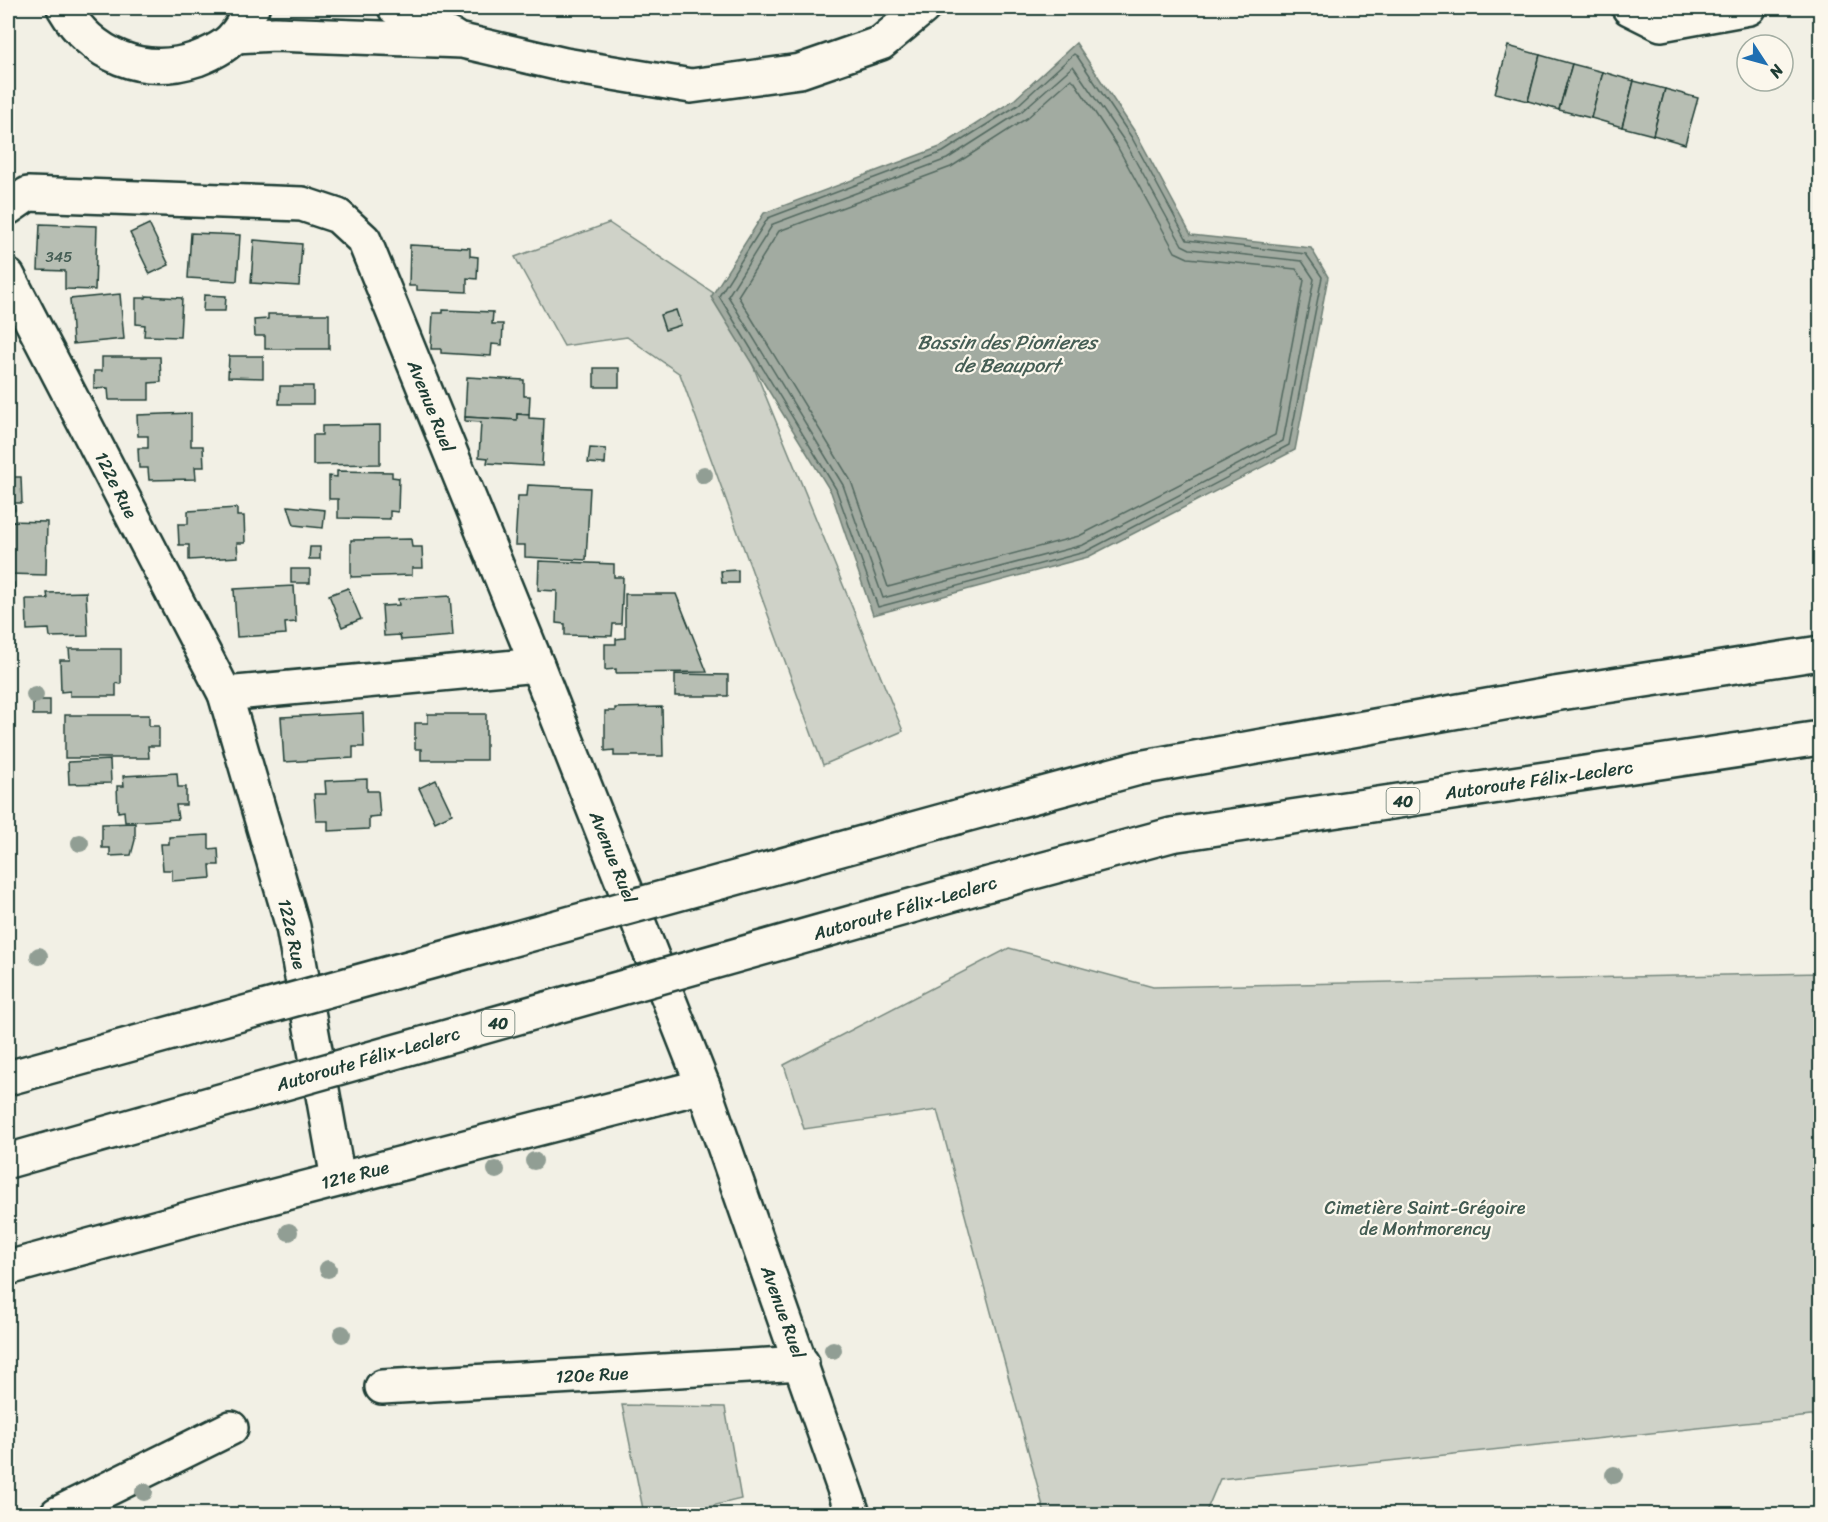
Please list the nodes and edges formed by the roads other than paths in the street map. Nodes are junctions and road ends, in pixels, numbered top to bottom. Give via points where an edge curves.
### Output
1 (64, 8) edge
2 (252, 8) edge
3 (395, 8) edge
4 (922, 8) edge
5 (1629, 8) edge
6 (1749, 8) edge
7 (235, 36) junction
8 (462, 41) junction
9 (8, 207) edge
10 (8, 276) edge
11 (1821, 653) edge
12 (537, 664) junction
13 (225, 694) junction
14 (1821, 738) edge
15 (8, 1078) edge
16 (703, 1086) junction
17 (8, 1161) edge
18 (338, 1179) junction
19 (8, 1269) edge
20 (802, 1363) junction
21 (382, 1387) dead end
22 (231, 1428) dead end
23 (57, 1515) edge
24 (854, 1515) edge

1 - 7 main road via 94,44 119,58 149,66 190,61 209,54
2 - 7 main road
3 - 8 main road
4 - 8 main road via 881,43 800,71 691,86 565,65
5 - 6 main road via 1661,24
7 - 8 main road
9 - 12 main road, Avenue Ruel via 28,194 302,204 338,216 364,240
10 - 13 main road, 122e Rue
11 - 15 main road, bridge via 1554,694 1139,768
12 - 13 main road
12 - 16 main road, Avenue Ruel
13 - 18 main road, 122e Rue via 292,927
14 - 17 main road, Autoroute Félix-Leclerc / 40, bridge via 1171,835
16 - 18 main road, 121e Rue
16 - 20 main road, Avenue Ruel
18 - 19 main road, 121e Rue
20 - 21 main road, 120e Rue
20 - 24 main road, Avenue Ruel
22 - 23 main road

